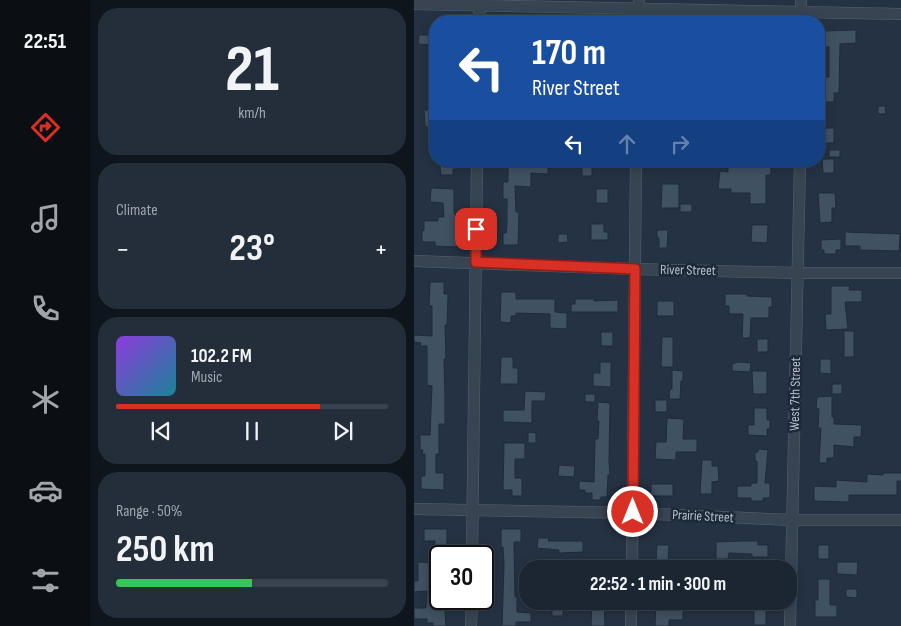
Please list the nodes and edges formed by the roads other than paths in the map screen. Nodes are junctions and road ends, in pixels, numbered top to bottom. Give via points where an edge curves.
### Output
1 (801, 0) edge
2 (480, 2) edge
3 (414, 4) edge
4 (639, 5) edge
5 (901, 14) edge
6 (479, 15) edge
7 (774, 15) edge
8 (801, 15) edge
9 (825, 16) edge
10 (477, 167) edge
11 (636, 167) edge
12 (800, 167) edge
13 (414, 261) edge
14 (476, 262) junction
15 (635, 269) junction
16 (798, 273) junction
17 (901, 273) edge
18 (414, 509) edge
19 (473, 509) junction
20 (633, 512) junction
21 (792, 520) junction
22 (901, 520) edge
23 (472, 545) edge
24 (632, 560) edge
25 (472, 610) edge
26 (631, 610) edge
27 (471, 626) edge
28 (631, 626) edge
29 (790, 626) edge

1 - 8 street
2 - 3 street
2 - 4 street
2 - 6 street
4 - 7 street
5 - 9 street
10 - 14 street
11 - 15 street
12 - 16 street, West 7th Street
13 - 14 street, River Street
14 - 15 street, River Street
14 - 19 street
15 - 16 street, River Street
15 - 20 street
16 - 17 street, River Street
16 - 21 street, West 7th Street
18 - 19 street, Prairie Street
19 - 20 street, Prairie Street
19 - 23 street
20 - 21 street, Prairie Street
20 - 24 street
21 - 22 street, Prairie Street
21 - 29 street, West 7th Street
25 - 27 street
26 - 28 street

